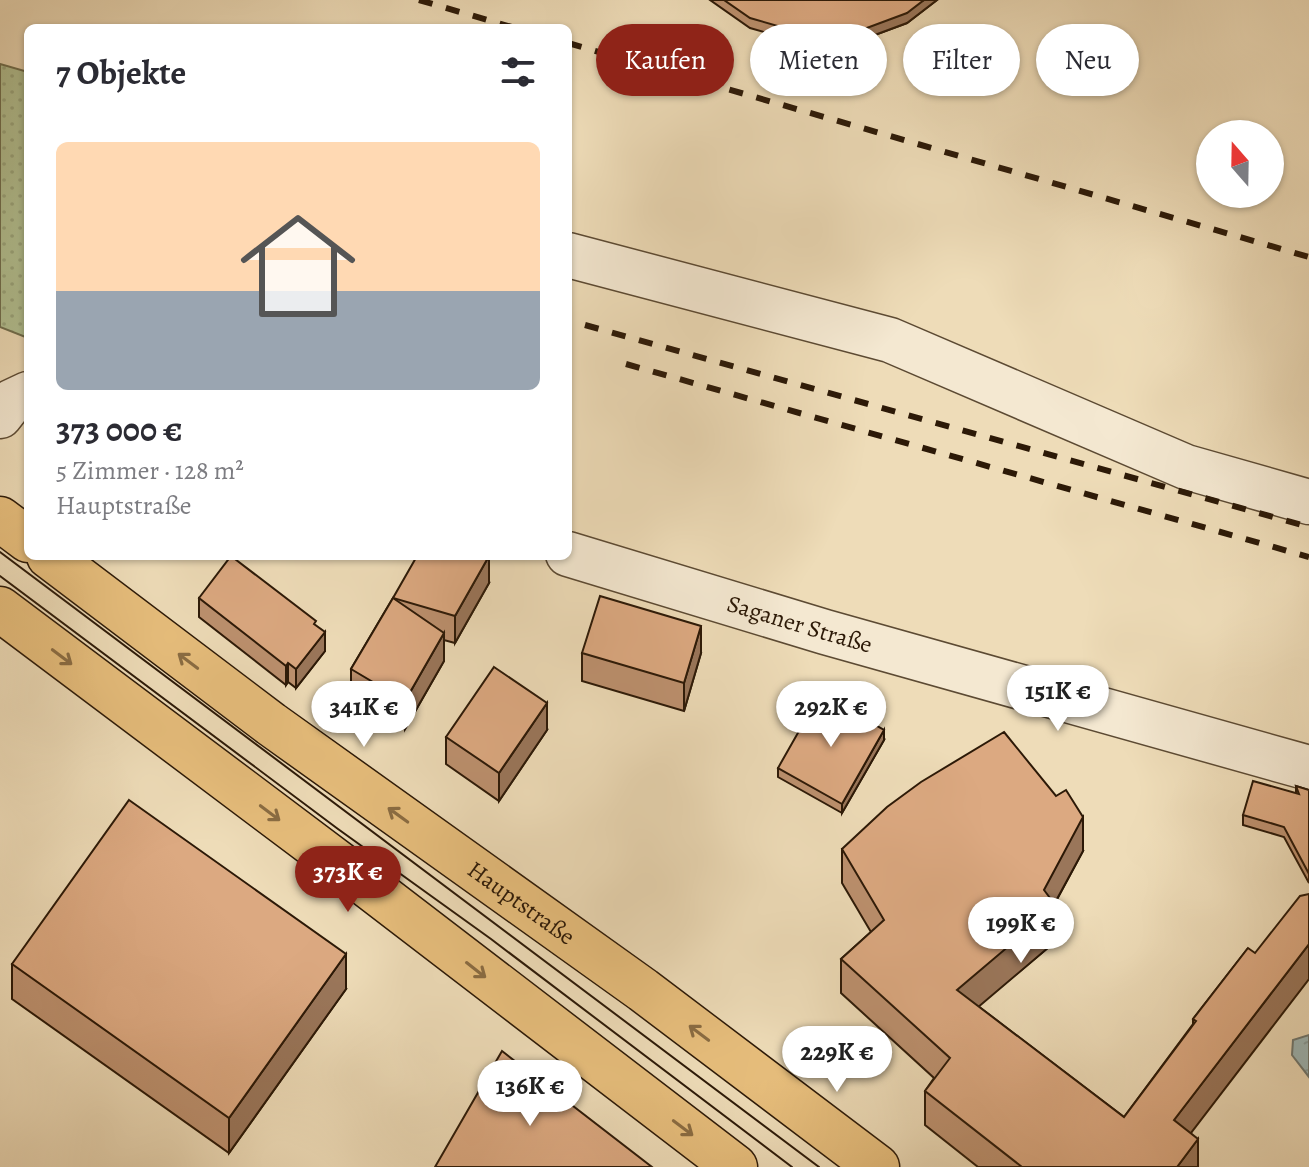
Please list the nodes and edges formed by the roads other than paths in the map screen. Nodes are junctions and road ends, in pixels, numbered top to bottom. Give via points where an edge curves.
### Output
1 (572, 256) edge
2 (1309, 502) edge
3 (0, 519) edge
4 (24, 537) edge
5 (572, 555) edge
6 (54, 560) edge
7 (0, 609) edge
8 (1309, 768) edge
9 (872, 1165) edge
10 (735, 1167) edge

1 - 2 street via 890,340 1186,467
3 - 4 main road
5 - 8 street, Saganer Straße
9 -> 6 main road, Hauptstraße via 643,990 271,724
7 -> 10 main road

